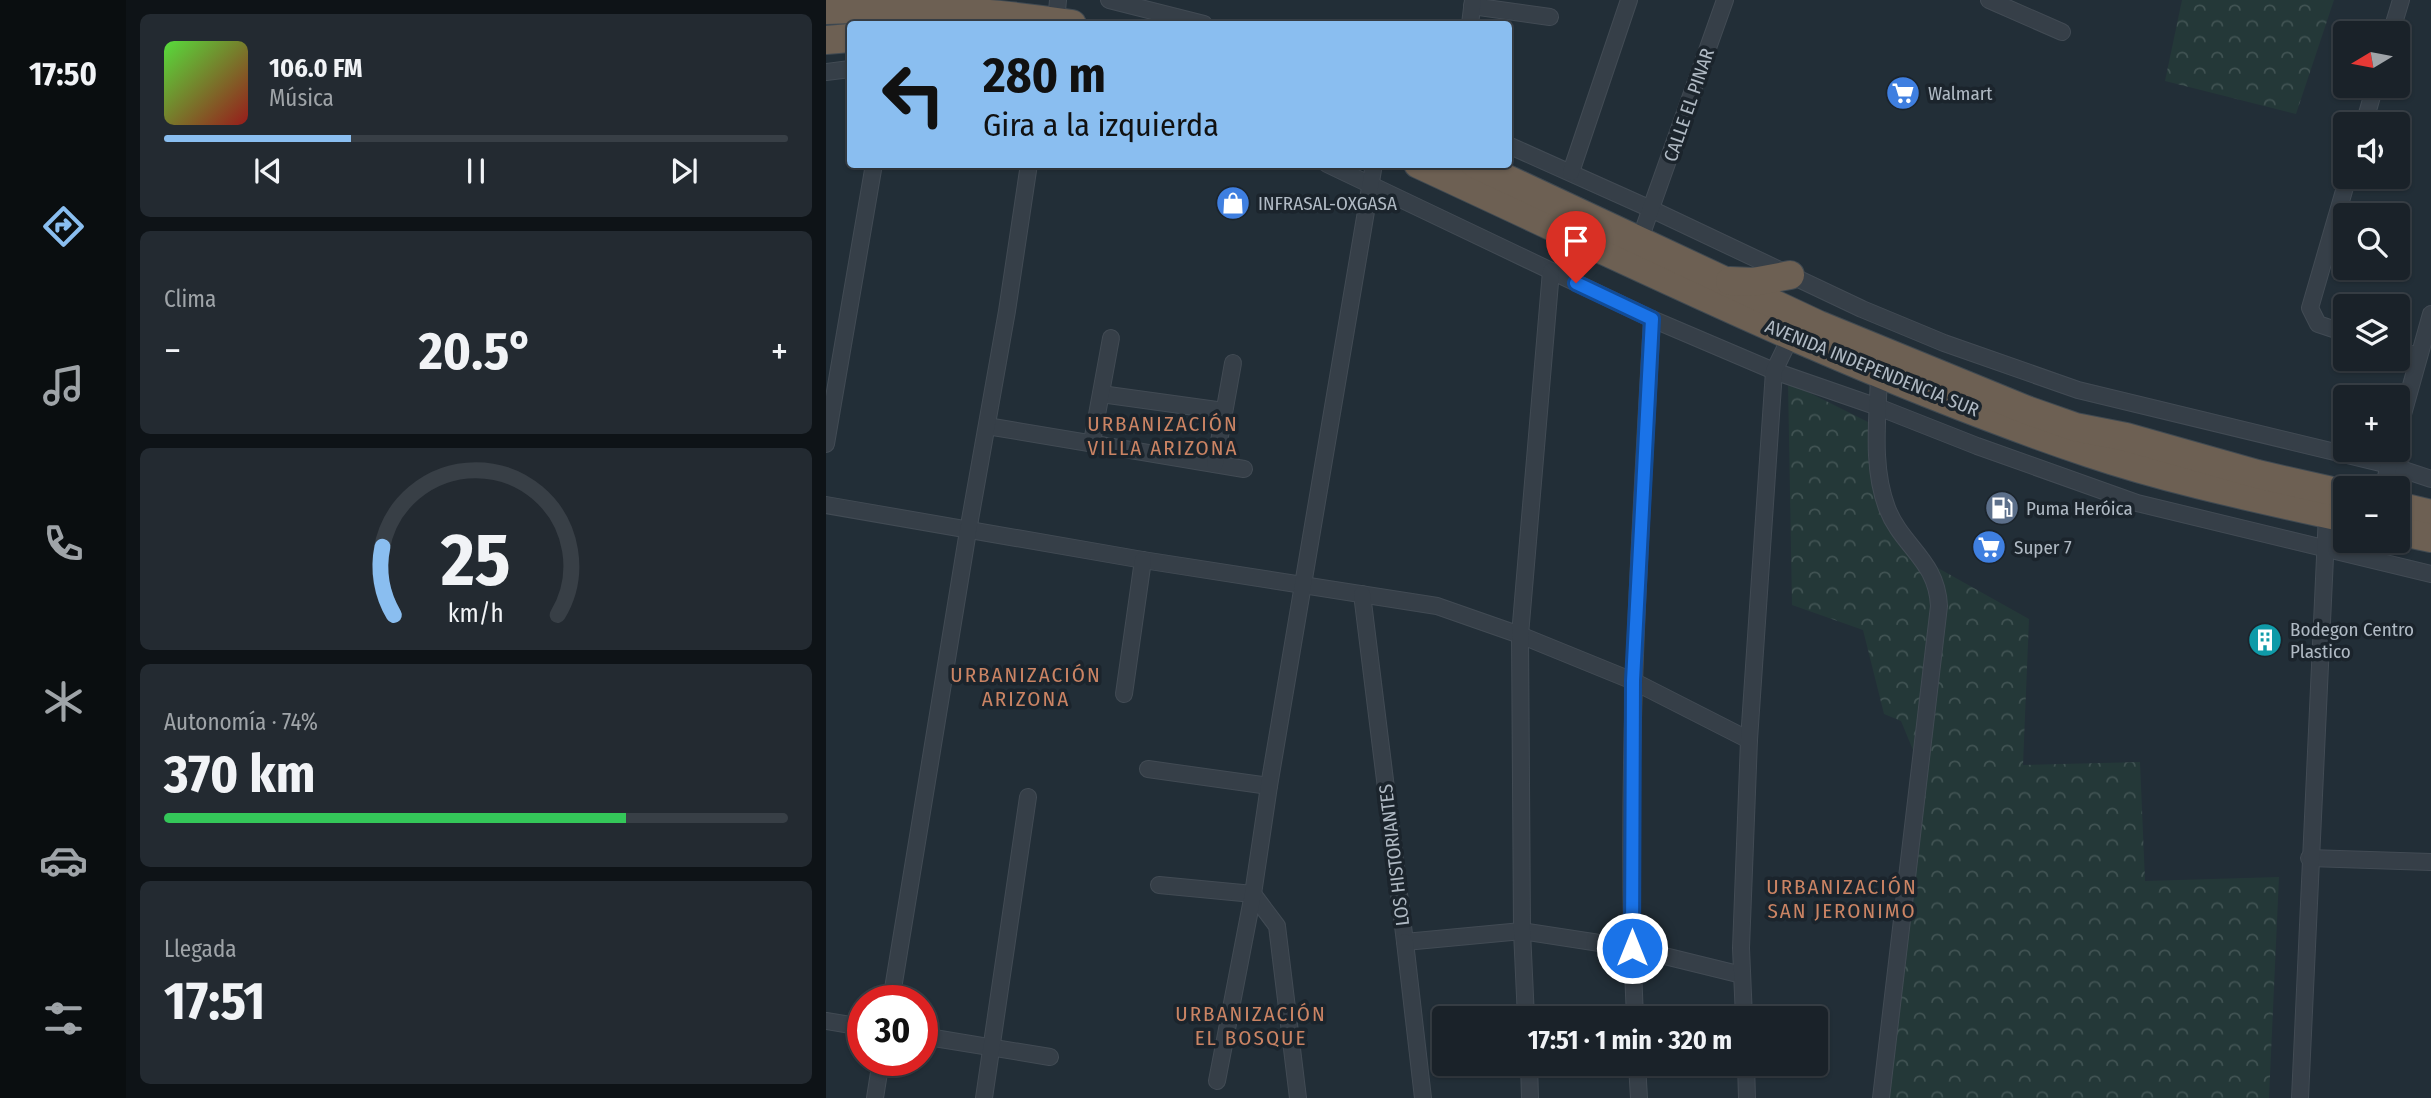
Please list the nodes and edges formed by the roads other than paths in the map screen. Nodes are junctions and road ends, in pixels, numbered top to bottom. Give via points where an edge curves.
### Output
1 (1108, 0) edge
2 (1629, 0) edge
3 (1725, 0) edge
4 (2400, 0) edge
5 (1995, 1) edge
6 (1472, 3) edge
7 (826, 10) edge
8 (1062, 16) edge
9 (1550, 17) dead end
10 (1192, 21) edge
11 (1470, 21) edge
12 (2394, 21) edge
13 (2062, 32) dead end
14 (847, 38) edge
15 (826, 40) edge
16 (847, 69) edge
17 (826, 72) edge
18 (1512, 147) edge
19 (873, 168) edge
20 (1028, 168) edge
21 (1335, 168) edge
22 (1373, 168) edge
23 (1427, 168) edge
24 (1483, 168) edge
25 (1570, 172) junction
26 (1370, 186) junction
27 (2345, 189) edge
28 (1653, 210) junction
29 (1639, 242) junction
30 (1550, 271) junction
31 (1790, 275) junction
32 (1718, 280) junction
33 (2431, 314) edge
34 (1652, 319) junction
35 (2333, 328) edge
36 (1791, 336) junction
37 (1111, 338) dead end
38 (2410, 354) edge
39 (2418, 356) junction
40 (1233, 363) dead end
41 (1774, 371) junction
42 (1879, 374) junction
43 (2410, 386) edge
44 (1101, 394) junction
45 (1878, 407) junction
46 (1224, 411) junction
47 (987, 426) junction
48 (1092, 442) junction
49 (826, 444) edge
50 (2333, 445) edge
51 (2089, 453) junction
52 (2400, 462) edge
53 (1215, 464) junction
54 (1244, 468) dead end
55 (2431, 479) edge
56 (2072, 480) junction
57 (826, 505) edge
58 (2333, 506) edge
59 (2333, 508) edge
60 (2410, 509) edge
61 (2431, 514) edge
62 (2333, 525) edge
63 (968, 531) junction
64 (2410, 534) edge
65 (2431, 538) edge
66 (2324, 548) junction
67 (1143, 560) junction
68 (2431, 574) edge
69 (1303, 584) junction
70 (1362, 594) junction
71 (1520, 635) junction
72 (1633, 681) junction
73 (1124, 694) dead end
74 (1749, 740) junction
75 (1147, 769) dead end
76 (1269, 786) junction
77 (1028, 797) dead end
78 (2309, 858) junction
79 (2431, 862) edge
80 (1159, 885) dead end
81 (1253, 894) junction
82 (1522, 931) junction
83 (1405, 942) junction
84 (1632, 948) junction
85 (1741, 975) junction
86 (894, 985) edge
87 (1525, 1006) edge
88 (1634, 1006) edge
89 (1743, 1006) edge
90 (826, 1021) edge
91 (847, 1024) edge
92 (938, 1039) edge
93 (993, 1048) junction
94 (1051, 1057) dead end
95 (878, 1076) edge
96 (1529, 1076) edge
97 (1638, 1076) edge
98 (1746, 1076) edge
99 (1217, 1081) dead end
100 (875, 1098) edge
101 (984, 1098) edge
102 (1298, 1098) edge
103 (1423, 1098) edge
104 (1530, 1098) edge
105 (1639, 1098) edge
106 (1747, 1098) edge
107 (1881, 1098) edge
108 (2300, 1098) edge

1 - 10 street
2 - 25 street
3 - 28 street, CALLE EL PINAR
4 - 12 street
5 - 13 street
6 - 9 street
6 - 11 street
7 - 8 highway via 911,8
14 - 15 highway
16 - 17 street
18 - 25 street
19 - 49 street
20 - 47 street
21 - 26 street
22 - 26 street
23 - 36 highway, AVENIDA INDEPENDENCIA SUR
24 - 29 highway, AVENIDA INDEPENDENCIA SUR
25 - 28 street
26 - 30 street
26 - 69 street
27 - 35 street via 2310,308 2318,324
28 - 29 street, CALLE EL PINAR
28 - 31 street
29 - 32 highway, AVENIDA INDEPENDENCIA SUR
30 - 34 street
30 - 71 street
31 - 32 highway via 1754,282
31 - 50 street via 1944,343 2078,390
32 - 58 highway, AVENIDA INDEPENDENCIA SUR via 1935,374 2062,422 2257,474
33 - 39 street
34 - 41 street
34 - 72 street
36 - 41 street
36 - 42 highway, AVENIDA INDEPENDENCIA SUR
37 - 44 street
38 - 39 street
39 - 43 street
40 - 46 street
41 - 45 street
41 - 74 street
42 - 45 street
42 - 51 highway, AVENIDA INDEPENDENCIA SUR
44 - 46 street
44 - 48 street
45 - 56 street
45 - 107 street via 1876,449 1887,509 1932,572 1939,593
46 - 53 street
47 - 48 street
47 - 63 street
48 - 53 street
51 - 56 street
51 - 59 highway, AVENIDA INDEPENDENCIA SUR via 2129,466
52 - 55 street
53 - 54 street
56 - 66 street via 2137,503
57 - 63 street
60 - 61 highway
62 - 66 street
63 - 67 street
63 - 86 street
64 - 65 highway
66 - 68 street
66 - 78 street
67 - 69 street
67 - 73 street
69 - 70 street
69 - 76 street
70 - 71 street via 1437,606
70 - 83 street, LOS HISTORIANTES
71 - 72 street
71 - 82 street
72 - 74 street
72 - 84 street
74 - 85 street
75 - 76 street
76 - 81 street
77 - 93 street
78 - 79 street
78 - 108 street
80 - 81 street
81 - 99 street
81 - 102 street via 1277,926
82 - 83 street, LOS HISTORIANTES
82 - 84 street, LOS HISTORIANTES
82 - 87 street
83 - 103 street
84 - 85 street, LOS HISTORIANTES
84 - 88 street
85 - 89 street
90 - 91 street
92 - 93 street
93 - 94 street
93 - 101 street
95 - 100 street
96 - 104 street
97 - 105 street
98 - 106 street

